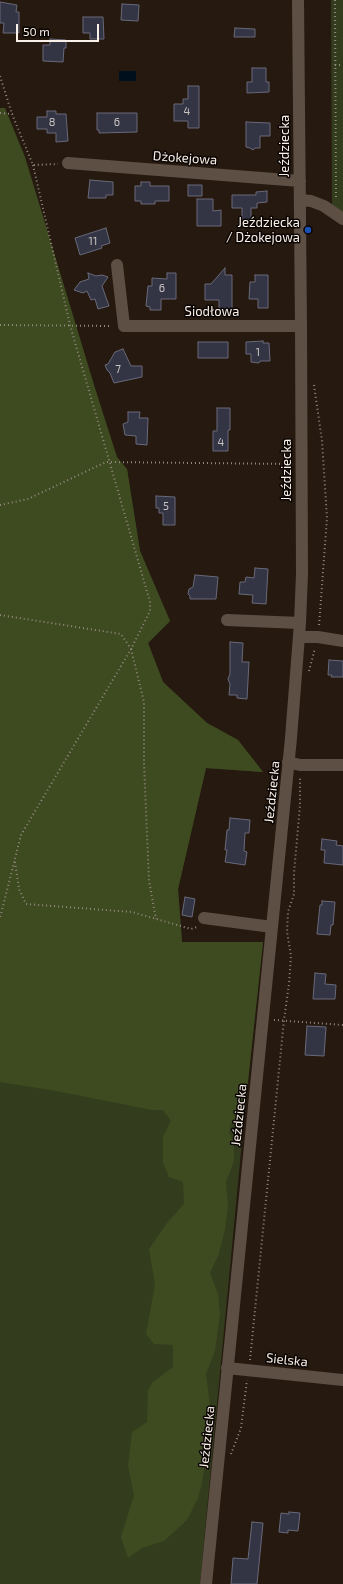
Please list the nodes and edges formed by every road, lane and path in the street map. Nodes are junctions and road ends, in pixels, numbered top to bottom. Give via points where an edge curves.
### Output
1 (298, 0) edge
2 (335, 0) edge
3 (343, 65) edge
4 (335, 66) junction
5 (0, 76) edge
6 (0, 113) edge
7 (12, 114) junction
8 (68, 163) joint
9 (33, 165) junction
10 (300, 181) junction
11 (300, 200) junction
12 (336, 202) dead end
13 (343, 219) edge
14 (117, 265) dead end
15 (0, 325) edge
16 (70, 325) junction
17 (124, 326) junction
18 (301, 326) junction
19 (110, 462) junction
20 (300, 464) junction
21 (0, 506) edge
22 (0, 615) edge
23 (226, 620) dead end
24 (300, 623) junction
25 (299, 637) junction
26 (343, 641) edge
27 (131, 649) junction
28 (288, 762) junction
29 (343, 765) edge
30 (15, 860) junction
31 (0, 918) edge
32 (156, 919) junction
33 (201, 922) joint
34 (272, 926) junction
35 (263, 1020) junction
36 (343, 1025) edge
37 (228, 1368) junction
38 (343, 1380) edge
39 (206, 1584) edge

1 - 10 street, Jeździecka
2 - 4 path
3 - 4 path
4 - 12 path
5 - 7 path
6 - 7 path
7 - 9 path
8 - 9 path
8 - 10 street, Dżokejowa
9 - 16 path
10 - 11 street, Jeździecka
11 - 13 street via 324,206
11 - 18 street, Jeździecka
14 - 17 street
15 - 16 path
16 - 17 path
16 - 19 path
17 - 18 street, Siodłowa
18 - 20 street, Jeździecka
19 - 20 path
19 - 21 path via 28,499
19 - 27 path via 150,602 150,611
20 - 24 street, Jeździecka
22 - 27 path via 121,634
23 - 24 street
24 - 25 street, Jeździecka
25 - 26 street
25 - 28 street, Jeździecka
27 - 30 path via 21,835
27 - 32 path via 144,702 149,881
28 - 29 street via 300,765
28 - 34 street, Jeździecka
30 - 31 path
30 - 32 path via 19,888 26,904 132,912
32 - 33 path via 191,929
33 - 34 street
34 - 35 street, Jeździecka
35 - 36 path
35 - 37 street, Jeździecka
37 - 38 street, Sielska
37 - 39 street, Jeździecka

